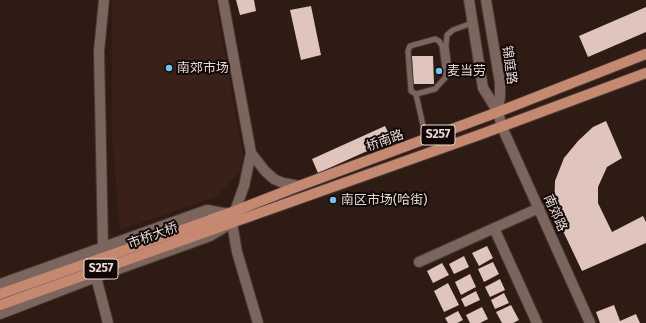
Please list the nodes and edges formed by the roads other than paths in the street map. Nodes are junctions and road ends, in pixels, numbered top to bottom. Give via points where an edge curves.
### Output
1 (104, 0) edge
2 (223, 0) edge
3 (469, 0) edge
4 (486, 0) edge
5 (472, 23) junction
6 (646, 54) edge
7 (646, 74) edge
8 (446, 76) junction
9 (416, 94) junction
10 (498, 112) junction
11 (502, 127) junction
12 (426, 139) junction
13 (251, 153) junction
14 (299, 186) junction
15 (539, 208) junction
16 (232, 216) junction
17 (200, 228) junction
18 (494, 228) junction
19 (103, 248) junction
20 (419, 262) dead end
21 (96, 277) junction
22 (0, 284) edge
23 (0, 294) edge
24 (0, 305) edge
25 (0, 314) edge
26 (108, 323) edge
27 (258, 323) edge
28 (537, 323) edge
29 (590, 323) edge

1 - 19 street via 99,51
2 - 13 street
3 - 5 street
4 - 10 street, 锦庭路 via 500,83
5 - 8 lane via 453,30 447,36 449,70
5 - 10 street via 483,88
6 - 10 main road, 桥南路 / S257
7 - 11 main road, 桥南路 / S257
8 - 9 lane via 435,89
8 - 9 lane via 439,41 435,39 410,46 408,51 412,91
9 - 12 lane
10 - 11 street, 南郊路
10 - 12 main road, 桥南路 / S257
11 - 15 street, 南郊路
11 - 16 main road, 桥南路 / S257
12 - 14 main road, 桥南路 / S257
13 - 14 street via 274,179
13 - 16 street via 244,186
14 - 16 main road, 桥南路 / S257
15 - 18 street
15 - 29 street, 南郊路
16 - 17 main road, 桥南路 / S257
16 - 19 street via 207,210
16 - 21 street via 210,236
16 - 27 street via 237,252
17 - 23 main road, 市桥大桥 / S257
17 - 24 main road, 市桥大桥 / S257
18 - 20 street
18 - 28 street
19 - 22 street
21 - 25 street
21 - 26 street

